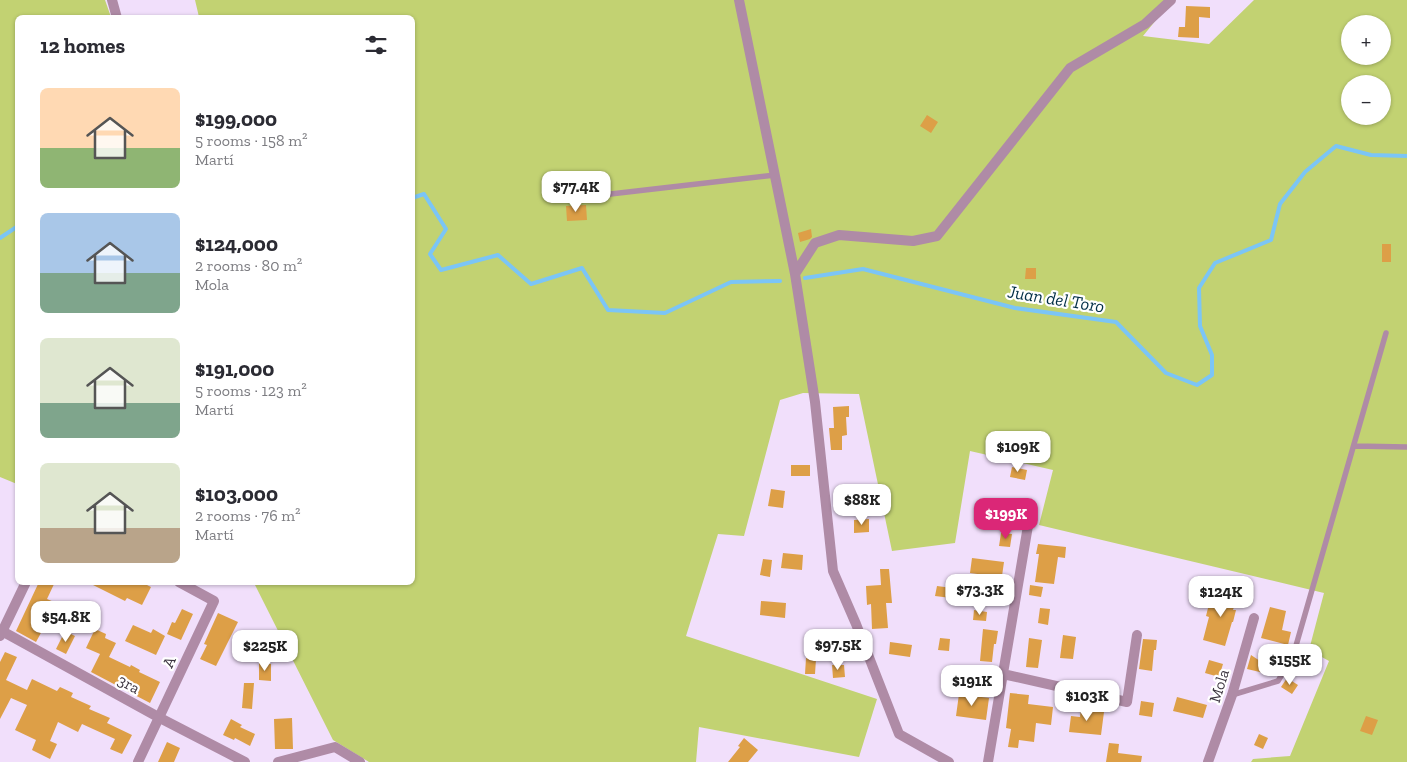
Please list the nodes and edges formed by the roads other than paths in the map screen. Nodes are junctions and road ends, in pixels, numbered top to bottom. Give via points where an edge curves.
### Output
1 (112, 0) edge
2 (739, 0) edge
3 (1170, 0) edge
4 (116, 15) edge
5 (775, 175) junction
6 (576, 198) dead end
7 (795, 274) junction
8 (1386, 333) dead end
9 (1354, 446) junction
10 (1407, 447) edge
11 (1030, 514) dead end
12 (24, 585) edge
13 (185, 585) edge
14 (1254, 618) dead end
15 (1, 632) edge
16 (1136, 634) dead end
17 (1003, 674) junction
18 (1232, 695) junction
19 (160, 718) junction
20 (138, 762) edge
21 (245, 762) edge
22 (278, 762) edge
23 (360, 762) edge
24 (949, 762) edge
25 (988, 762) edge
26 (1208, 762) edge

1 - 4 street
2 - 5 street
3 - 7 street via 1146,24 1070,68 937,236 913,241 839,235 815,243
5 - 6 lane
5 - 7 street
7 - 24 street via 815,402 833,571 900,734
8 - 9 lane
9 - 10 lane
9 - 18 lane via 1293,656 1278,681
11 - 17 street
12 - 15 street
13 - 19 street, A via 214,601
14 - 18 street, Mola
15 - 19 street, 3ra
16 - 17 street via 1127,702
17 - 25 street
18 - 26 street, Mola
19 - 20 street, A
19 - 21 street, 3ra
22 - 23 street via 335,747

